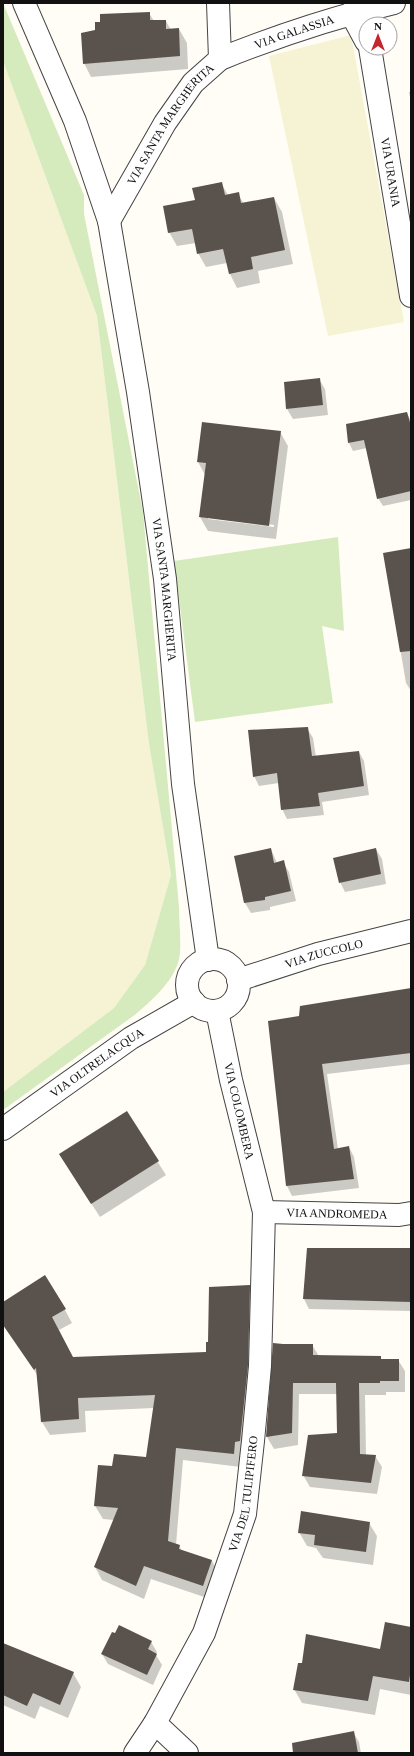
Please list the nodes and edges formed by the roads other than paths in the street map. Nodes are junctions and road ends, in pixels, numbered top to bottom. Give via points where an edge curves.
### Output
1 (24, 3) edge
2 (218, 3) edge
3 (394, 3) edge
4 (352, 13) junction
5 (358, 25) edge
6 (371, 56) edge
7 (220, 59) junction
8 (109, 220) junction
9 (411, 296) edge
10 (411, 931) edge
11 (208, 960) junction
12 (238, 980) junction
13 (194, 1002) junction
14 (217, 1011) junction
15 (3, 1129) edge
16 (264, 1212) junction
17 (411, 1213) edge
18 (155, 1723) junction
19 (135, 1753) edge
20 (187, 1753) edge

1 - 8 street, VIA SANTA MARGHERITA via 75,121
2 - 7 street, VIA SANTA MARGHERITA
3 - 4 street, VIA GALASSIA
4 - 5 street
4 - 7 street, VIA GALASSIA via 270,38
6 - 9 street, VIA URANIA
7 - 8 street, VIA SANTA MARGHERITA via 194,83 165,123
8 - 11 street, VIA SANTA MARGHERITA via 138,392 165,579 183,784
10 - 12 street, VIA ZUCCOLO via 318,954
11 - 12 street via 228,964 236,973
11 - 13 street via 199,964 188,980 189,994
12 - 14 street via 238,990 233,1001
13 - 14 street via 203,1009
13 - 15 street, VIA OLTRELACQUA via 130,1038
14 - 16 street, VIA COLOMBERA via 231,1080
16 - 17 street, VIA ANDROMEDA via 400,1215
16 - 18 street, VIA DEL TULIPIFERO via 260,1366 245,1514 204,1633
18 - 19 street, VIA DEL TULIPIFERO
18 - 20 street

